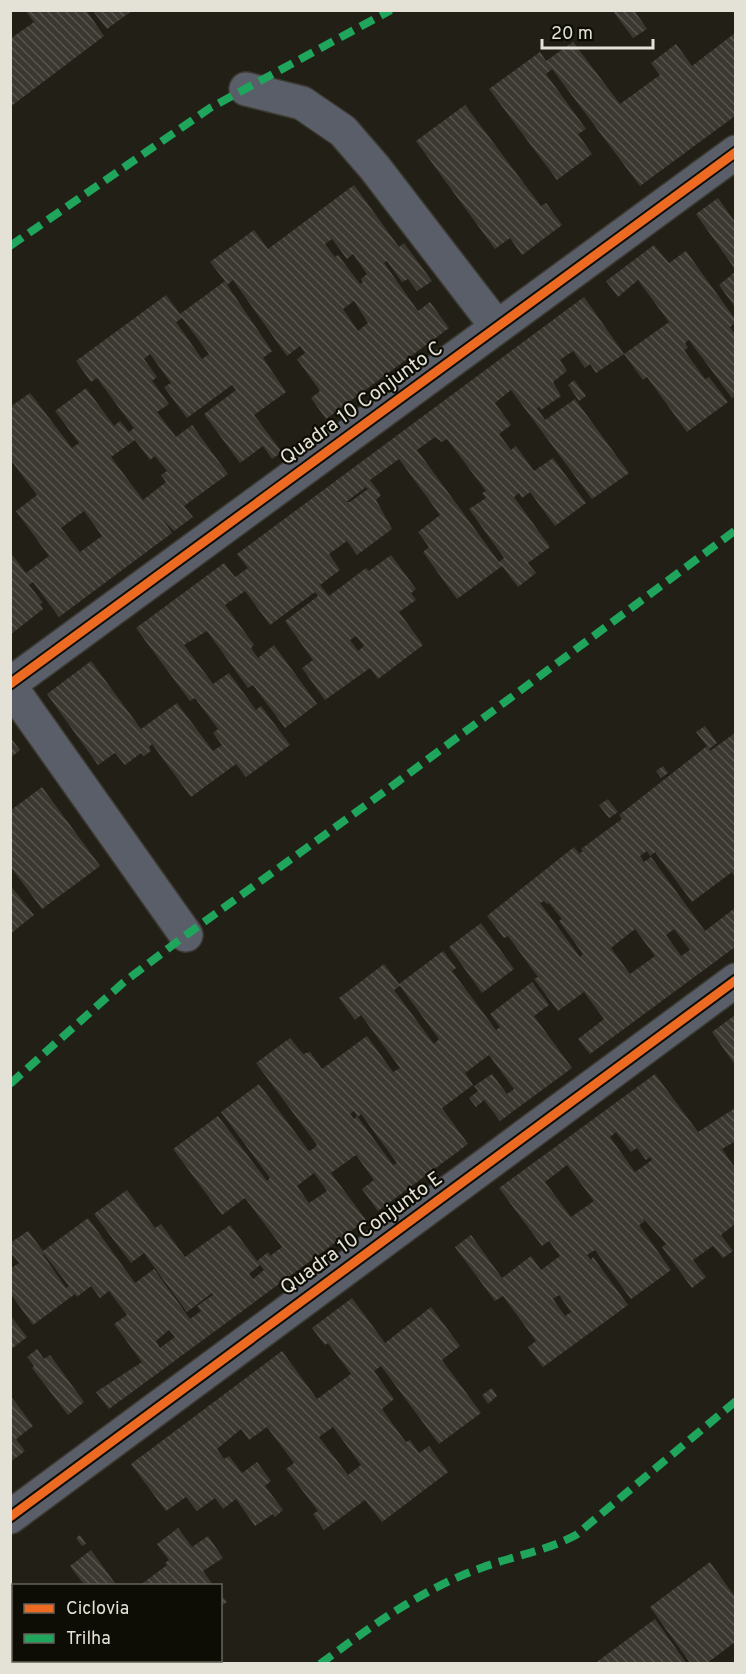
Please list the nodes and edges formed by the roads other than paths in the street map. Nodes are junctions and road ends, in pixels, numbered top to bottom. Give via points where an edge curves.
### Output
1 (246, 89) dead end
2 (735, 152) edge
3 (497, 327) junction
4 (10, 685) edge
5 (186, 935) dead end
6 (735, 980) edge
7 (10, 1516) edge

1 - 3 street via 302,103 343,131
2 - 3 street, Quadra 10 Conjunto C
3 - 4 street, Quadra 10 Conjunto C
4 - 5 street
6 - 7 street, Quadra 10 Conjunto E

